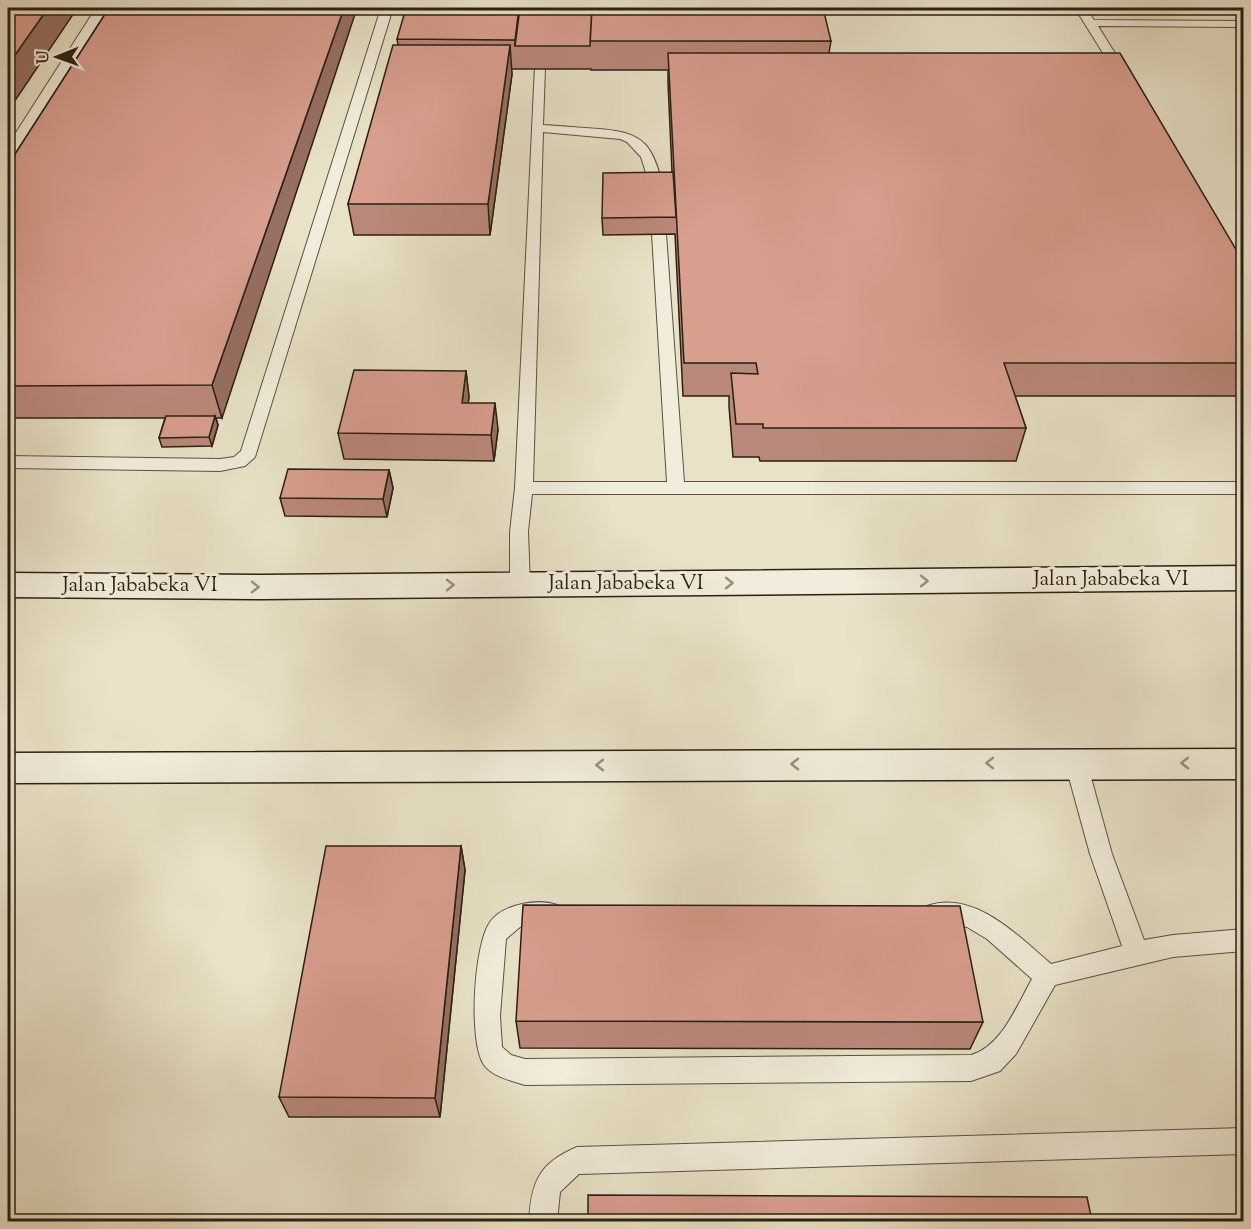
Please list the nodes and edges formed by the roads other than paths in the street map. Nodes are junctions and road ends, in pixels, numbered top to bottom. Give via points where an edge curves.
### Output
1 (102, 8) edge
2 (387, 8) edge
3 (1081, 8) edge
4 (1091, 23) junction
5 (1244, 24) edge
6 (539, 69) edge
7 (1128, 85) edge
8 (537, 128) junction
9 (8, 154) edge
10 (657, 189) edge
11 (658, 234) edge
12 (8, 462) edge
13 (524, 488) junction
14 (676, 488) junction
15 (1244, 488) edge
16 (1244, 578) edge
17 (8, 585) edge
18 (520, 585) junction
19 (1076, 763) junction
20 (1244, 764) edge
21 (8, 768) edge
22 (573, 913) edge
23 (912, 914) edge
24 (1244, 940) edge
25 (1137, 953) junction
26 (1047, 976) junction
27 (1244, 1141) edge
28 (543, 1221) edge

1 - 9 lane
2 - 12 lane via 249,453 239,462 220,465
3 - 4 lane
4 - 5 lane
4 - 7 lane
6 - 8 lane
8 - 10 lane via 623,135 635,140 649,159
8 - 13 lane
11 - 14 lane
13 - 14 lane
13 - 18 lane via 519,532
14 - 15 lane
18 -> 16 street, Jalan Jababeka VI
17 -> 18 street, Jalan Jababeka VI
20 -> 19 street
19 -> 21 street
19 - 25 lane via 1101,854
22 - 26 lane via 517,915 499,926 494,938 487,1036 493,1056 508,1067 525,1072 971,1068 991,1062 1007,1045
23 - 26 lane via 970,917 995,931
24 - 25 lane
25 - 26 lane
27 - 28 lane via 577,1161 558,1170 544,1193

